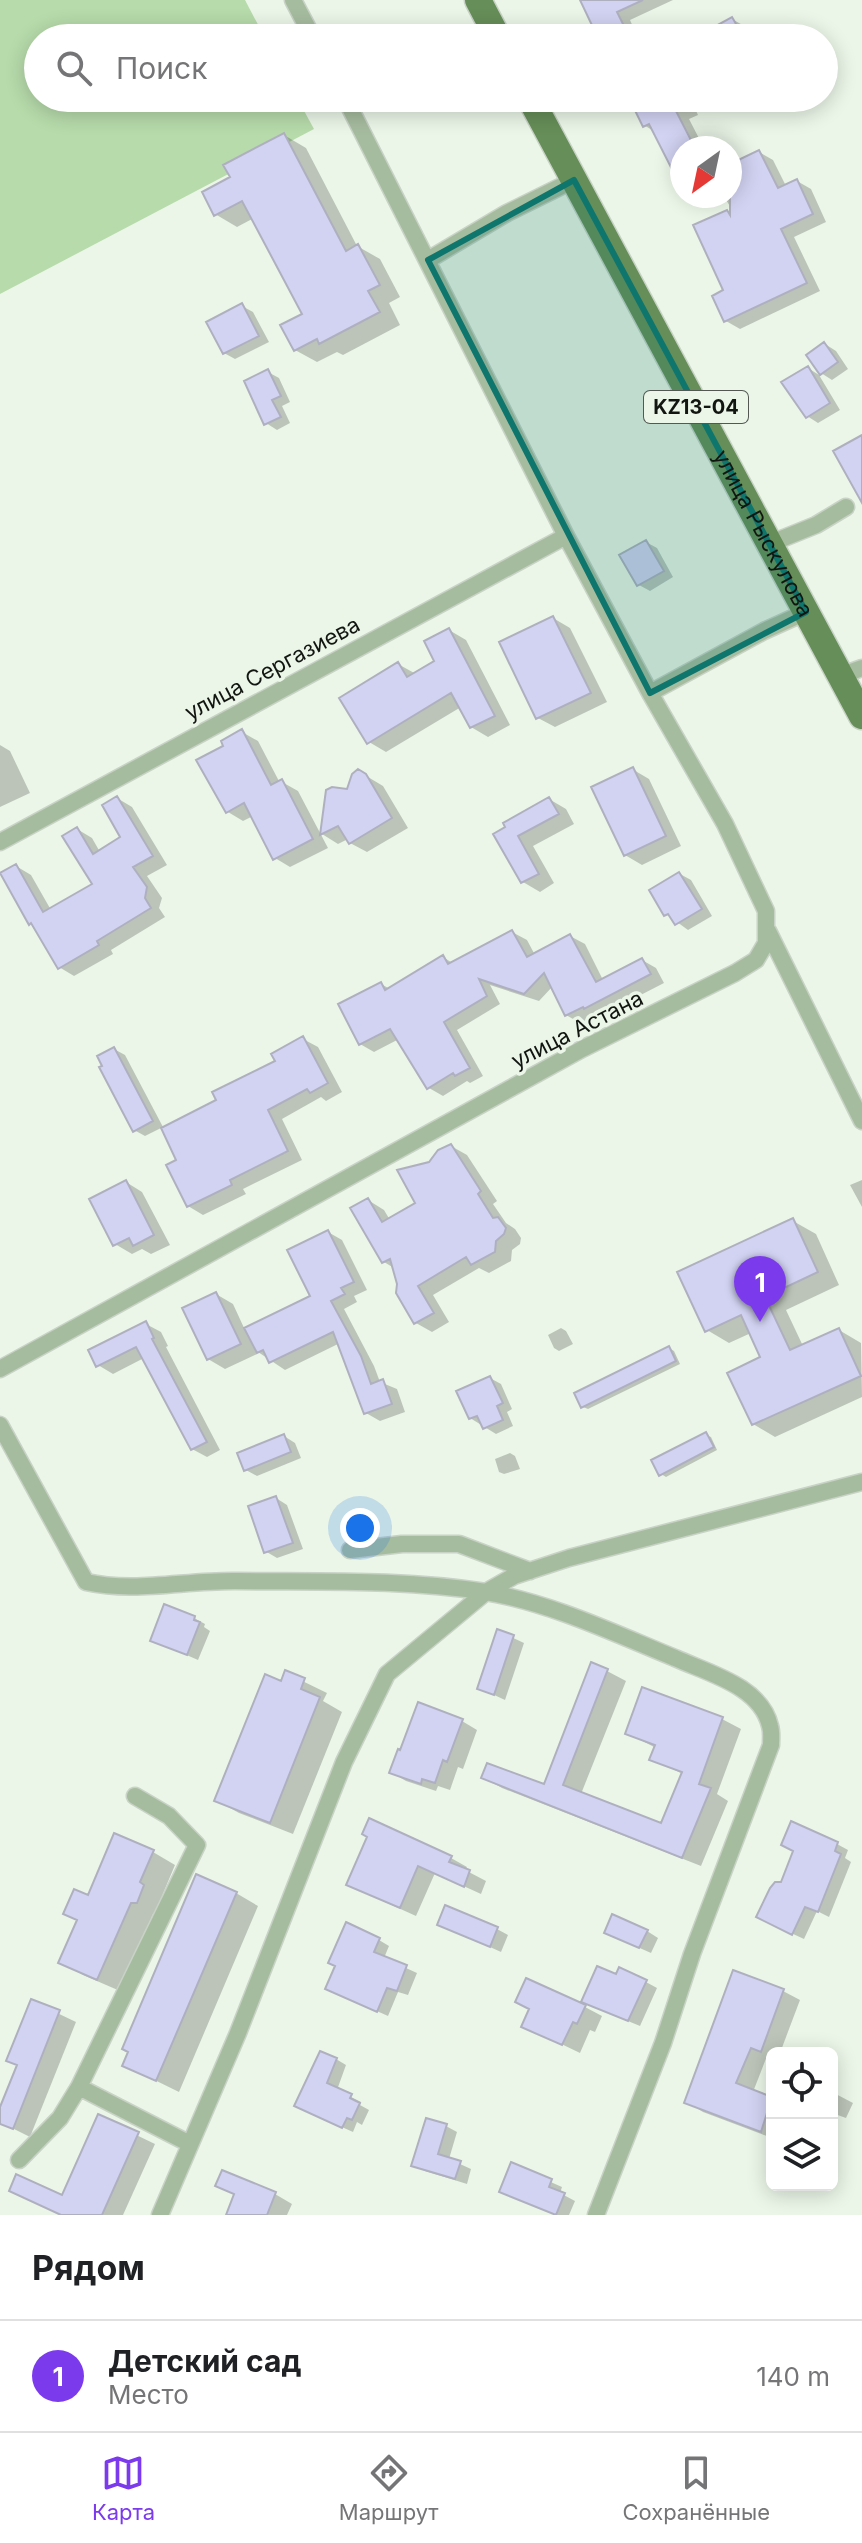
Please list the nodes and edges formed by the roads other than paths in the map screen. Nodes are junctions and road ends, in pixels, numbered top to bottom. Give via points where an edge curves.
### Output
1 (293, 0) edge
2 (478, 0) edge
3 (306, 24) edge
4 (491, 24) edge
5 (352, 112) edge
6 (538, 112) edge
7 (574, 180) junction
8 (428, 260) junction
9 (846, 507) dead end
10 (566, 536) junction
11 (769, 544) junction
12 (806, 612) junction
13 (851, 672) edge
14 (650, 693) junction
15 (862, 716) edge
16 (0, 842) edge
17 (766, 926) junction
18 (862, 1121) edge
19 (0, 1369) edge
20 (0, 1425) edge
21 (862, 1482) edge
22 (350, 1550) dead end
23 (530, 1571) junction
24 (486, 1592) junction
25 (135, 1796) dead end
26 (79, 2087) junction
27 (190, 2144) junction
28 (19, 2160) dead end
29 (160, 2215) edge
30 (596, 2215) edge

1 - 3 street
2 - 4 main road
5 - 8 street
6 - 7 main road, улица Рыскулова / KZ13-04
7 - 8 street
7 - 11 main road, улица Рыскулова / KZ13-04
8 - 10 street
9 - 11 street
10 - 14 street
10 - 16 street, улица Сергазиева
11 - 12 main road, улица Рыскулова / KZ13-04
12 - 13 main road, улица Рыскулова / KZ13-04
12 - 14 street
13 - 15 main road, улица Рыскулова / KZ13-04
14 - 17 street via 725,824 766,911
17 - 18 street
17 - 19 street, улица Астана via 766,943 756,960 735,973 582,1049
20 - 24 street via 86,1582 112,1588 215,1580
21 - 23 street
22 - 23 street via 459,1544
23 - 24 street
24 - 27 street via 387,1674 344,1762
24 - 30 street via 600,1626 735,1684 761,1705 770,1726 771,1745 762,1773
25 - 26 street via 169,1816 197,1845
26 - 27 street
26 - 28 street via 60,2118
27 - 29 street

